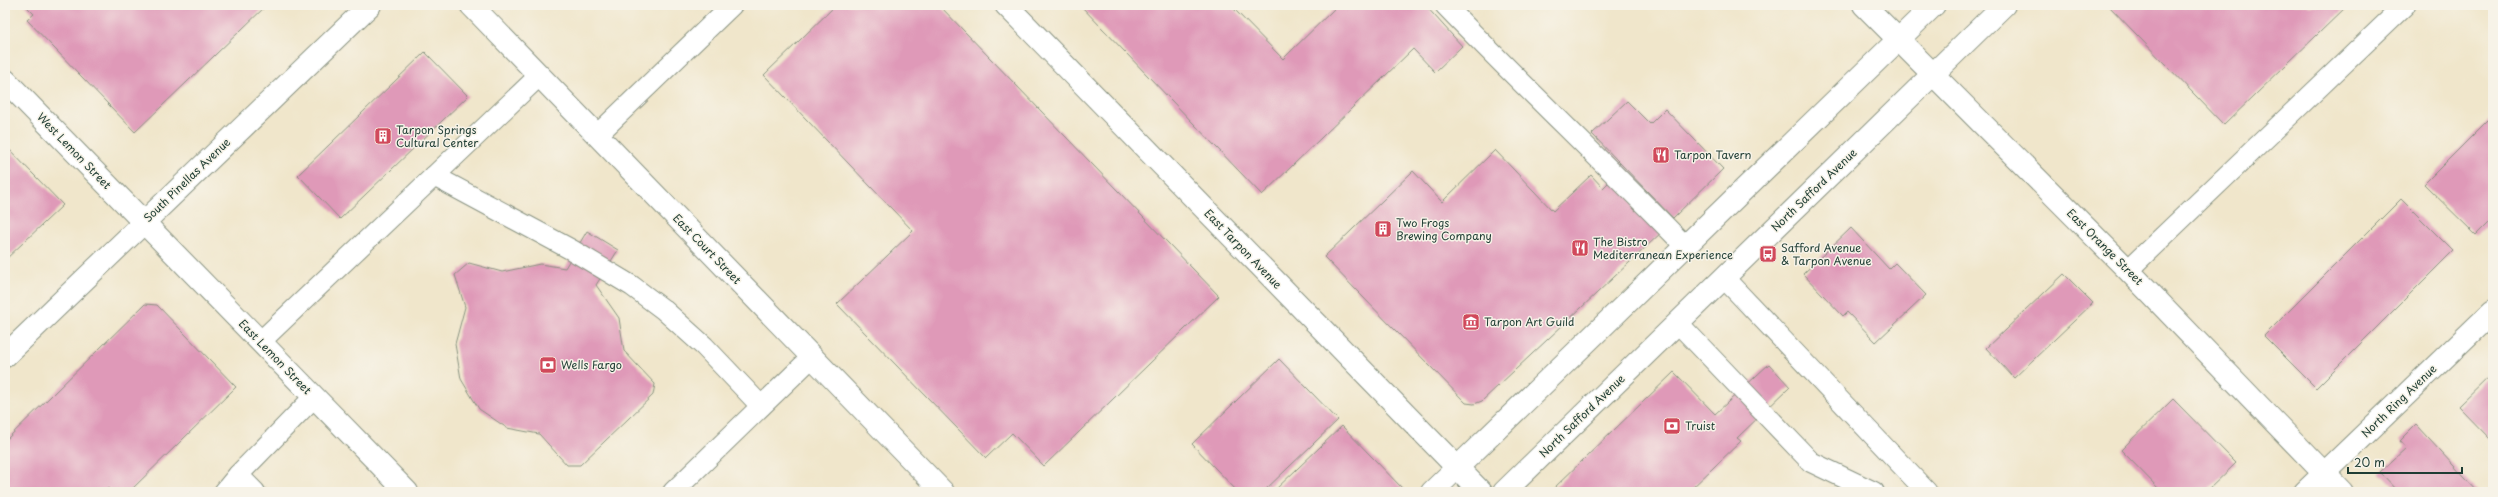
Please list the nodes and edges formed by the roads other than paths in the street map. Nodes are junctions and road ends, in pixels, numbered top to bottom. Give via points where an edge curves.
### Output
1 (370, 5) edge
2 (471, 5) edge
3 (732, 5) edge
4 (1006, 5) edge
5 (1445, 5) edge
6 (1864, 5) edge
7 (1934, 5) edge
8 (2004, 5) edge
9 (2405, 5) edge
10 (1898, 40) junction
11 (1932, 74) junction
12 (539, 76) junction
13 (5, 80) edge
14 (597, 134) junction
15 (434, 176) junction
16 (143, 223) junction
17 (1685, 246) junction
18 (2128, 270) junction
19 (1724, 278) junction
20 (2493, 311) edge
21 (1678, 323) junction
22 (260, 342) junction
23 (5, 356) edge
24 (812, 357) junction
25 (314, 397) junction
26 (761, 406) junction
27 (1457, 468) junction
28 (2324, 474) junction
29 (238, 475) junction
30 (224, 492) edge
31 (255, 492) edge
32 (407, 492) edge
33 (673, 492) edge
34 (943, 492) edge
35 (1432, 492) edge
36 (1481, 492) edge
37 (1504, 492) edge
38 (1874, 492) edge
39 (1927, 492) edge
40 (2305, 492) edge
41 (2342, 492) edge

1 - 16 street, South Pinellas Avenue
2 - 12 street, East Court Street
3 - 14 lane
4 - 27 street, East Tarpon Avenue
5 - 17 lane via 1524,87 1607,164
6 - 10 street, East Orange Street
7 - 10 street
8 - 11 street, North Safford Avenue
9 - 18 lane
10 - 11 street, East Orange Street
10 - 17 street
11 - 18 street, East Orange Street
11 - 19 street, North Safford Avenue
12 - 14 street, East Court Street
12 - 15 lane
13 - 16 street, West Lemon Street
14 - 24 street, East Court Street
15 - 22 lane
15 - 26 lane via 572,250 632,286 664,310 704,346
16 - 22 street, East Lemon Street
16 - 23 street, South Pinellas Avenue
17 - 27 street
18 - 28 street, East Orange Street
19 - 21 street, North Safford Avenue
19 - 39 lane
20 - 28 street, North Ring Avenue
21 - 37 street, North Safford Avenue
21 - 38 lane via 1811,462
22 - 25 street, East Lemon Street
24 - 26 lane
24 - 34 street, East Court Street
25 - 29 lane
25 - 32 street, East Lemon Street
26 - 33 lane
27 - 35 street
27 - 36 street, East Tarpon Avenue
28 - 40 street, North Ring Avenue
28 - 41 street, East Orange Street
29 - 30 lane
29 - 31 lane

